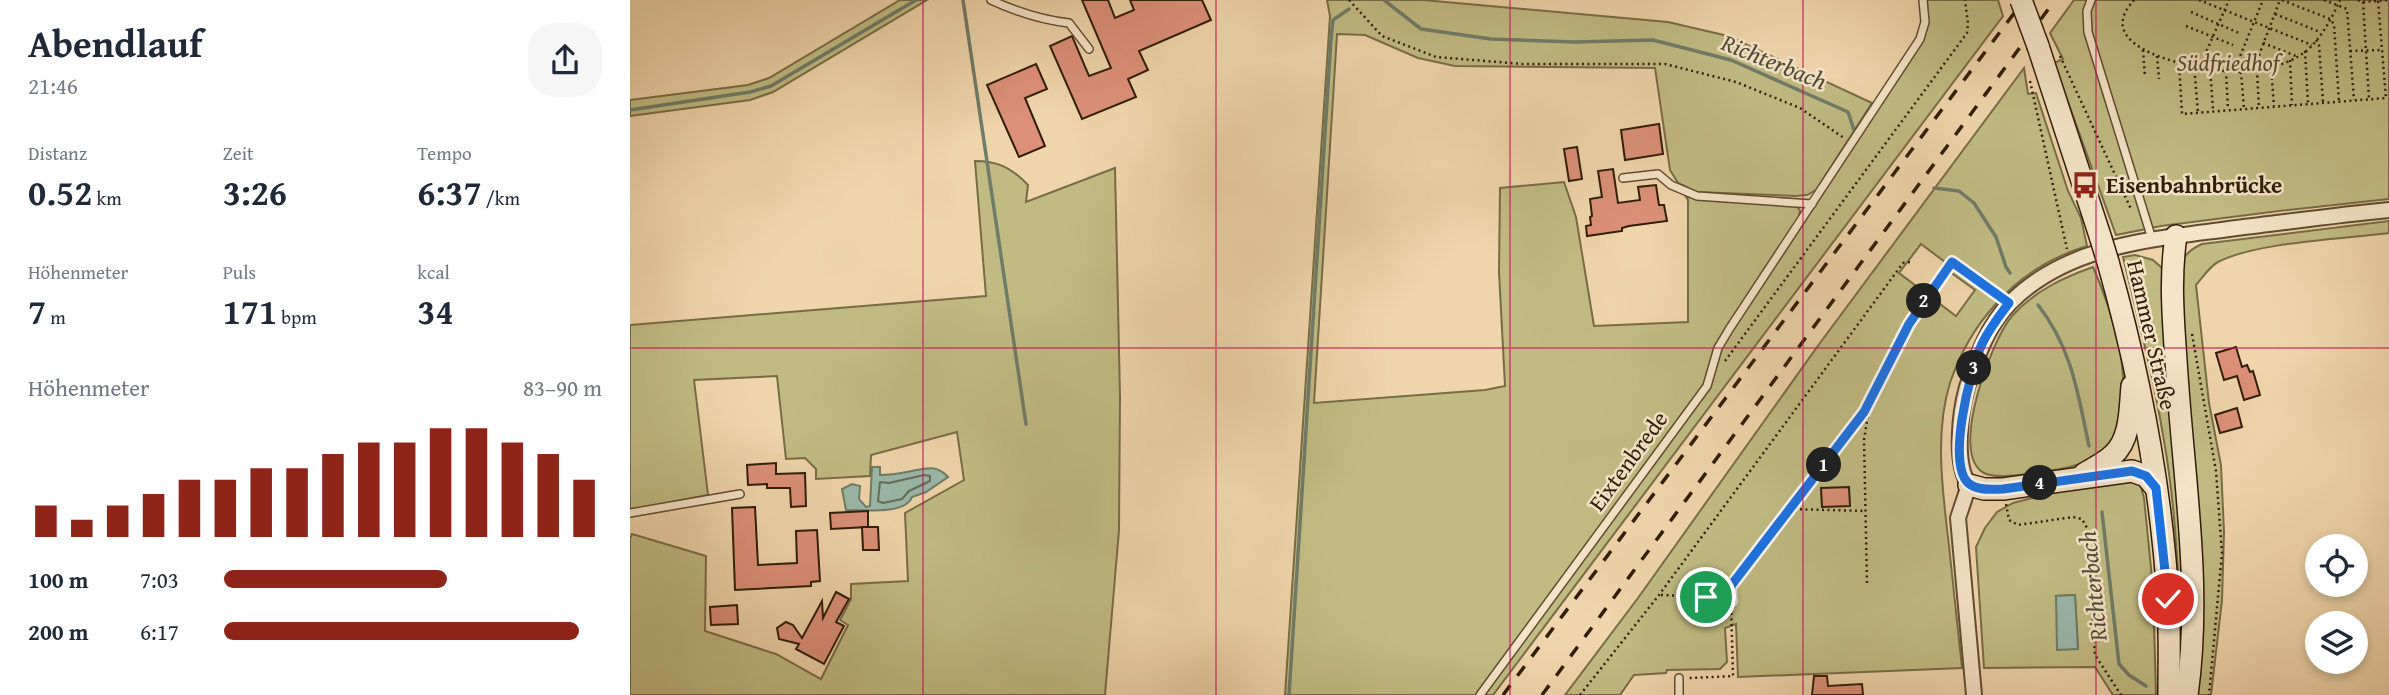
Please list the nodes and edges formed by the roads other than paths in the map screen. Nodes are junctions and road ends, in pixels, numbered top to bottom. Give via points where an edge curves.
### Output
1 (991, 0) edge
2 (1923, 0) edge
3 (2021, 0) edge
4 (2091, 0) edge
5 (1089, 49) dead end
6 (1623, 178) dead end
7 (1812, 204) junction
8 (2389, 210) edge
9 (2176, 236) junction
10 (2152, 239) junction
11 (1930, 293) road end
12 (2009, 303) junction
13 (2134, 359) junction
14 (2079, 477) junction
15 (1969, 485) junction
16 (2156, 488) junction
17 (740, 494) dead end
18 (630, 513) edge
19 (1679, 678) road end
20 (1480, 695) edge
21 (1679, 695) edge
22 (1974, 695) edge
23 (2169, 695) edge
24 (2187, 695) edge

1 - 5 lane via 1020,13 1069,23
2 - 7 lane via 1925,22 1920,39
3 - 13 main road, Hammer Straße, bridge via 2101,239
4 - 10 lane via 2088,32
6 - 7 lane via 1658,174 1697,196
7 - 20 lane, Eixtenbrede via 1718,348 1707,386
8 - 9 street
9 - 10 street
9 - 24 main road via 2171,283 2191,550
10 - 12 street via 2070,262 2038,278
11 - 12 lane via 1952,262
12 - 15 street via 1981,346 1966,390 1960,448 1961,469
13 - 14 main road via 2124,437 2114,455
13 - 16 main road, Hammer Straße
14 - 15 main road via 2003,489
14 - 16 main road via 2132,471 2146,476
15 - 22 street via 1958,518
16 - 23 main road, Hammer Straße via 2168,599
17 - 18 lane
19 - 21 lane

